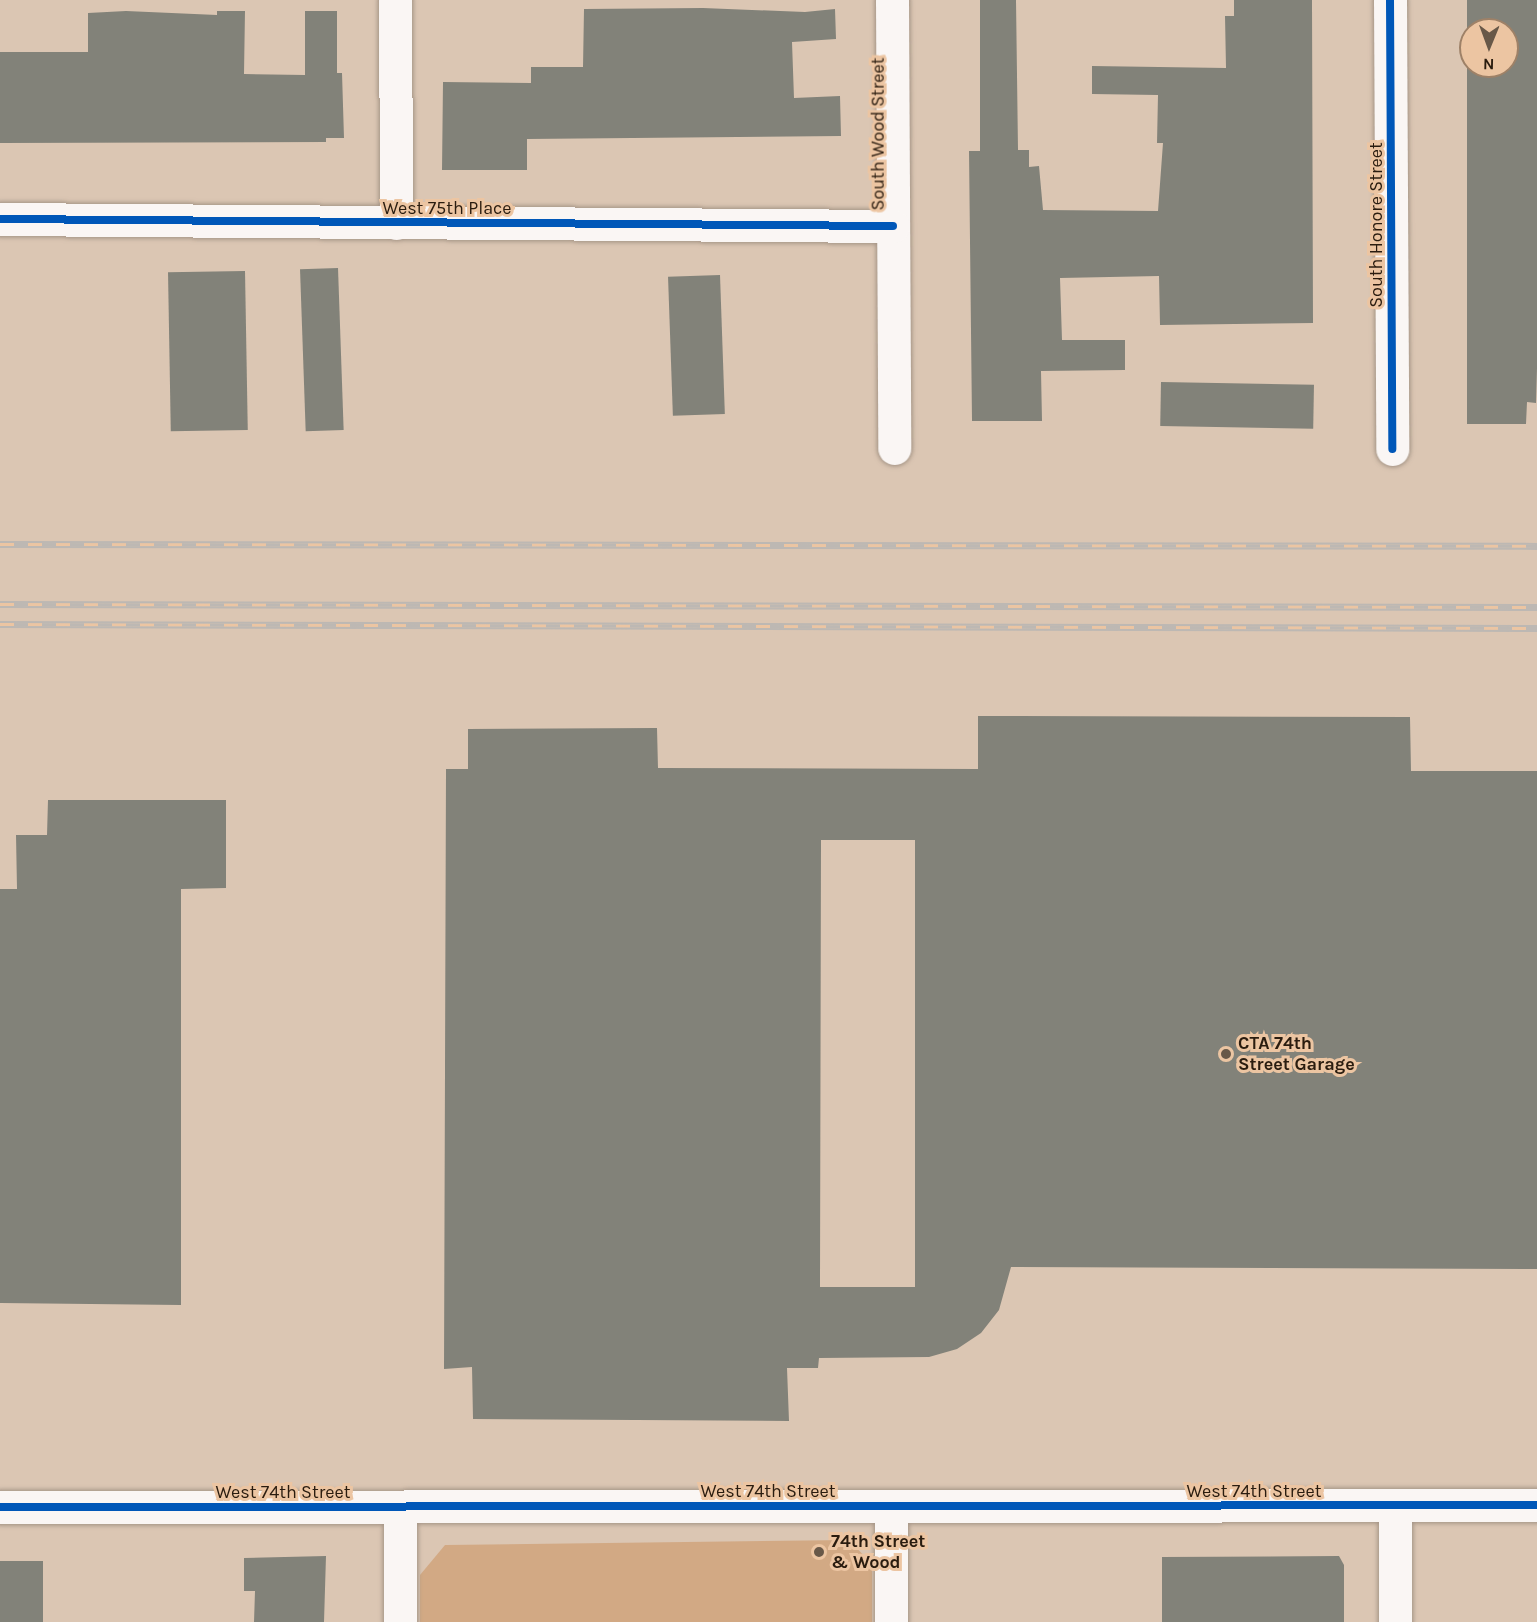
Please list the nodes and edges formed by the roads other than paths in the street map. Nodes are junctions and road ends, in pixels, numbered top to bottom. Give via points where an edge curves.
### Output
1 (395, 0) edge
2 (892, 0) edge
3 (1390, 0) edge
4 (0, 219) edge
5 (396, 223) junction
6 (893, 226) junction
7 (894, 448) dead end
8 (1392, 450) dead end
9 (1537, 1505) edge
10 (891, 1506) junction
11 (1395, 1506) junction
12 (0, 1507) edge
13 (400, 1507) junction
14 (400, 1622) edge
15 (891, 1622) edge
16 (1395, 1622) edge

1 - 5 street
2 - 6 street, South Wood Street
3 - 8 street, South Honore Street
4 - 5 street, West 75th Place
5 - 6 street, West 75th Place
6 - 7 street, South Wood Street
9 - 11 street, West 74th Street
10 - 11 street, West 74th Street
10 - 13 street, West 74th Street
10 - 15 street
11 - 16 street
12 - 13 street, West 74th Street
13 - 14 street

